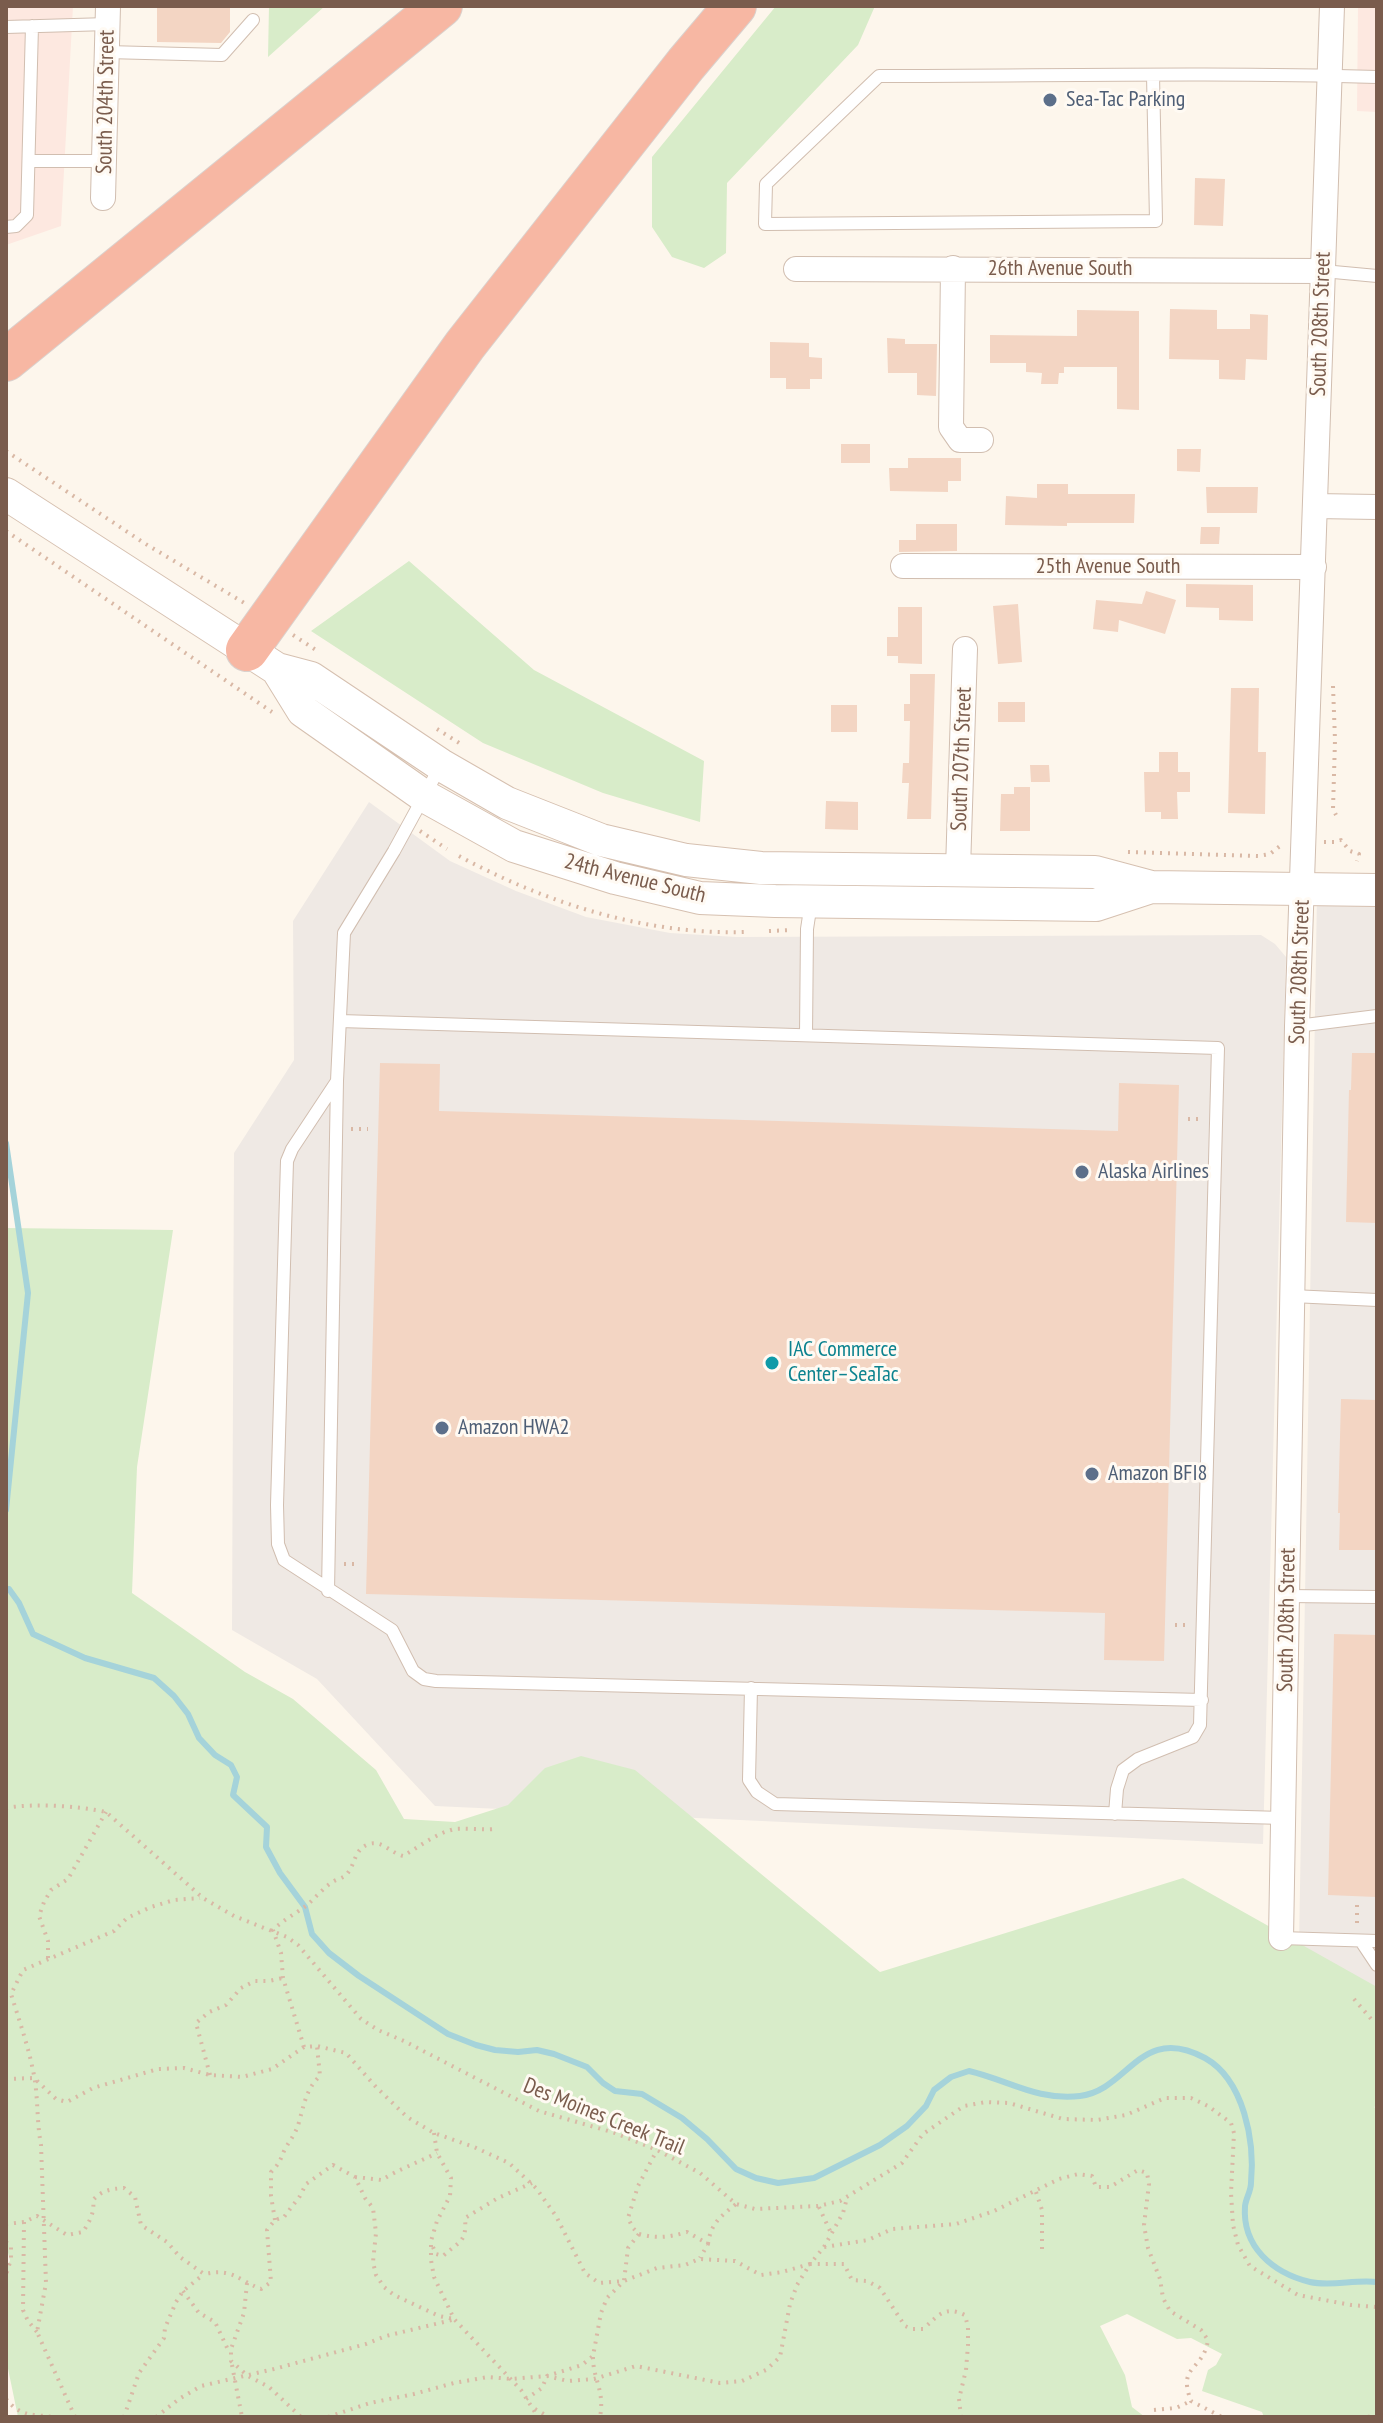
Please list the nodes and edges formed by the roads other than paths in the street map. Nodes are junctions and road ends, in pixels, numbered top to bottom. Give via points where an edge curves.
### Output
1 (441, 6) edge
2 (735, 6) edge
3 (1332, 6) edge
4 (108, 15) edge
5 (253, 20) dead end
6 (32, 26) junction
7 (6, 27) edge
8 (107, 52) junction
9 (1153, 75) junction
10 (1329, 76) junction
11 (1377, 77) edge
12 (29, 161) junction
13 (104, 161) junction
14 (103, 198) dead end
15 (6, 227) edge
16 (953, 268) junction
17 (796, 269) dead end
18 (1323, 271) junction
19 (1377, 276) edge
20 (6, 360) edge
21 (981, 440) dead end
22 (6, 494) edge
23 (1315, 506) junction
24 (1377, 507) edge
25 (903, 566) dead end
26 (1314, 567) junction
27 (264, 646) junction
28 (965, 649) dead end
29 (441, 765) junction
30 (424, 796) junction
31 (958, 869) junction
32 (1151, 887) junction
33 (1302, 889) junction
34 (1377, 890) edge
35 (811, 901) junction
36 (1377, 1016) edge
37 (340, 1021) junction
38 (1297, 1026) junction
39 (806, 1035) junction
40 (337, 1081) junction
41 (1292, 1296) junction
42 (1377, 1300) edge
43 (328, 1591) junction
44 (1288, 1596) junction
45 (1377, 1597) edge
46 (751, 1688) junction
47 (1202, 1700) junction
48 (1115, 1814) junction
49 (1283, 1818) junction
50 (1281, 1938) joint
51 (1361, 1941) junction
52 (1377, 1941) edge
53 (1377, 1965) edge

1 - 20 highway
2 - 27 highway via 465,345
3 - 10 street, South 208th Street
4 - 6 lane
4 - 8 street, South 204th Street
5 - 8 lane via 222,55
6 - 7 lane
6 - 12 lane
8 - 13 street, South 204th Street
9 - 9 lane via 879,76 766,184 765,224 1156,221
9 - 10 lane
10 - 11 lane
10 - 18 street, South 208th Street
12 - 13 lane
12 - 15 lane via 27,215 16,226
13 - 14 street, South 204th Street
16 - 17 street, 26th Avenue South
16 - 18 street, 26th Avenue South
16 - 21 street via 951,427 960,440
18 - 19 lane
18 - 23 street, South 208th Street
22 - 27 street, 24th Avenue South via 104,577
23 - 24 street
23 - 26 street, South 208th Street
25 - 26 street, 25th Avenue South
26 - 33 street, South 208th Street
27 - 29 street, 24th Avenue South
27 - 30 street, 24th Avenue South via 303,711
28 - 31 street, South 207th Street
29 - 30 lane
29 - 31 street, 24th Avenue South via 507,803 601,840 686,860 761,868
30 - 35 street, 24th Avenue South via 514,846 615,878 700,898
30 - 37 lane via 344,933
31 - 32 street, 24th Avenue South via 1095,872
32 - 33 street, 24th Avenue South
32 - 35 street, 24th Avenue South via 1096,905
33 - 34 street, 24th Avenue South
33 - 38 street, South 208th Street
35 - 39 lane
36 - 38 lane
37 - 39 lane
37 - 40 lane
38 - 41 street, South 208th Street
39 - 47 lane via 1218,1048
40 - 43 lane
40 - 43 lane via 287,1161 277,1505 284,1560
41 - 42 lane
41 - 44 street, South 208th Street
43 - 46 lane via 392,1630 413,1671 424,1679
44 - 45 lane
44 - 49 street, South 208th Street
46 - 47 lane
46 - 48 lane via 749,1780 775,1804
47 - 48 lane via 1193,1737 1123,1770
48 - 49 lane
49 - 50 street, South 208th Street
50 - 51 lane
51 - 52 lane
51 - 53 lane

